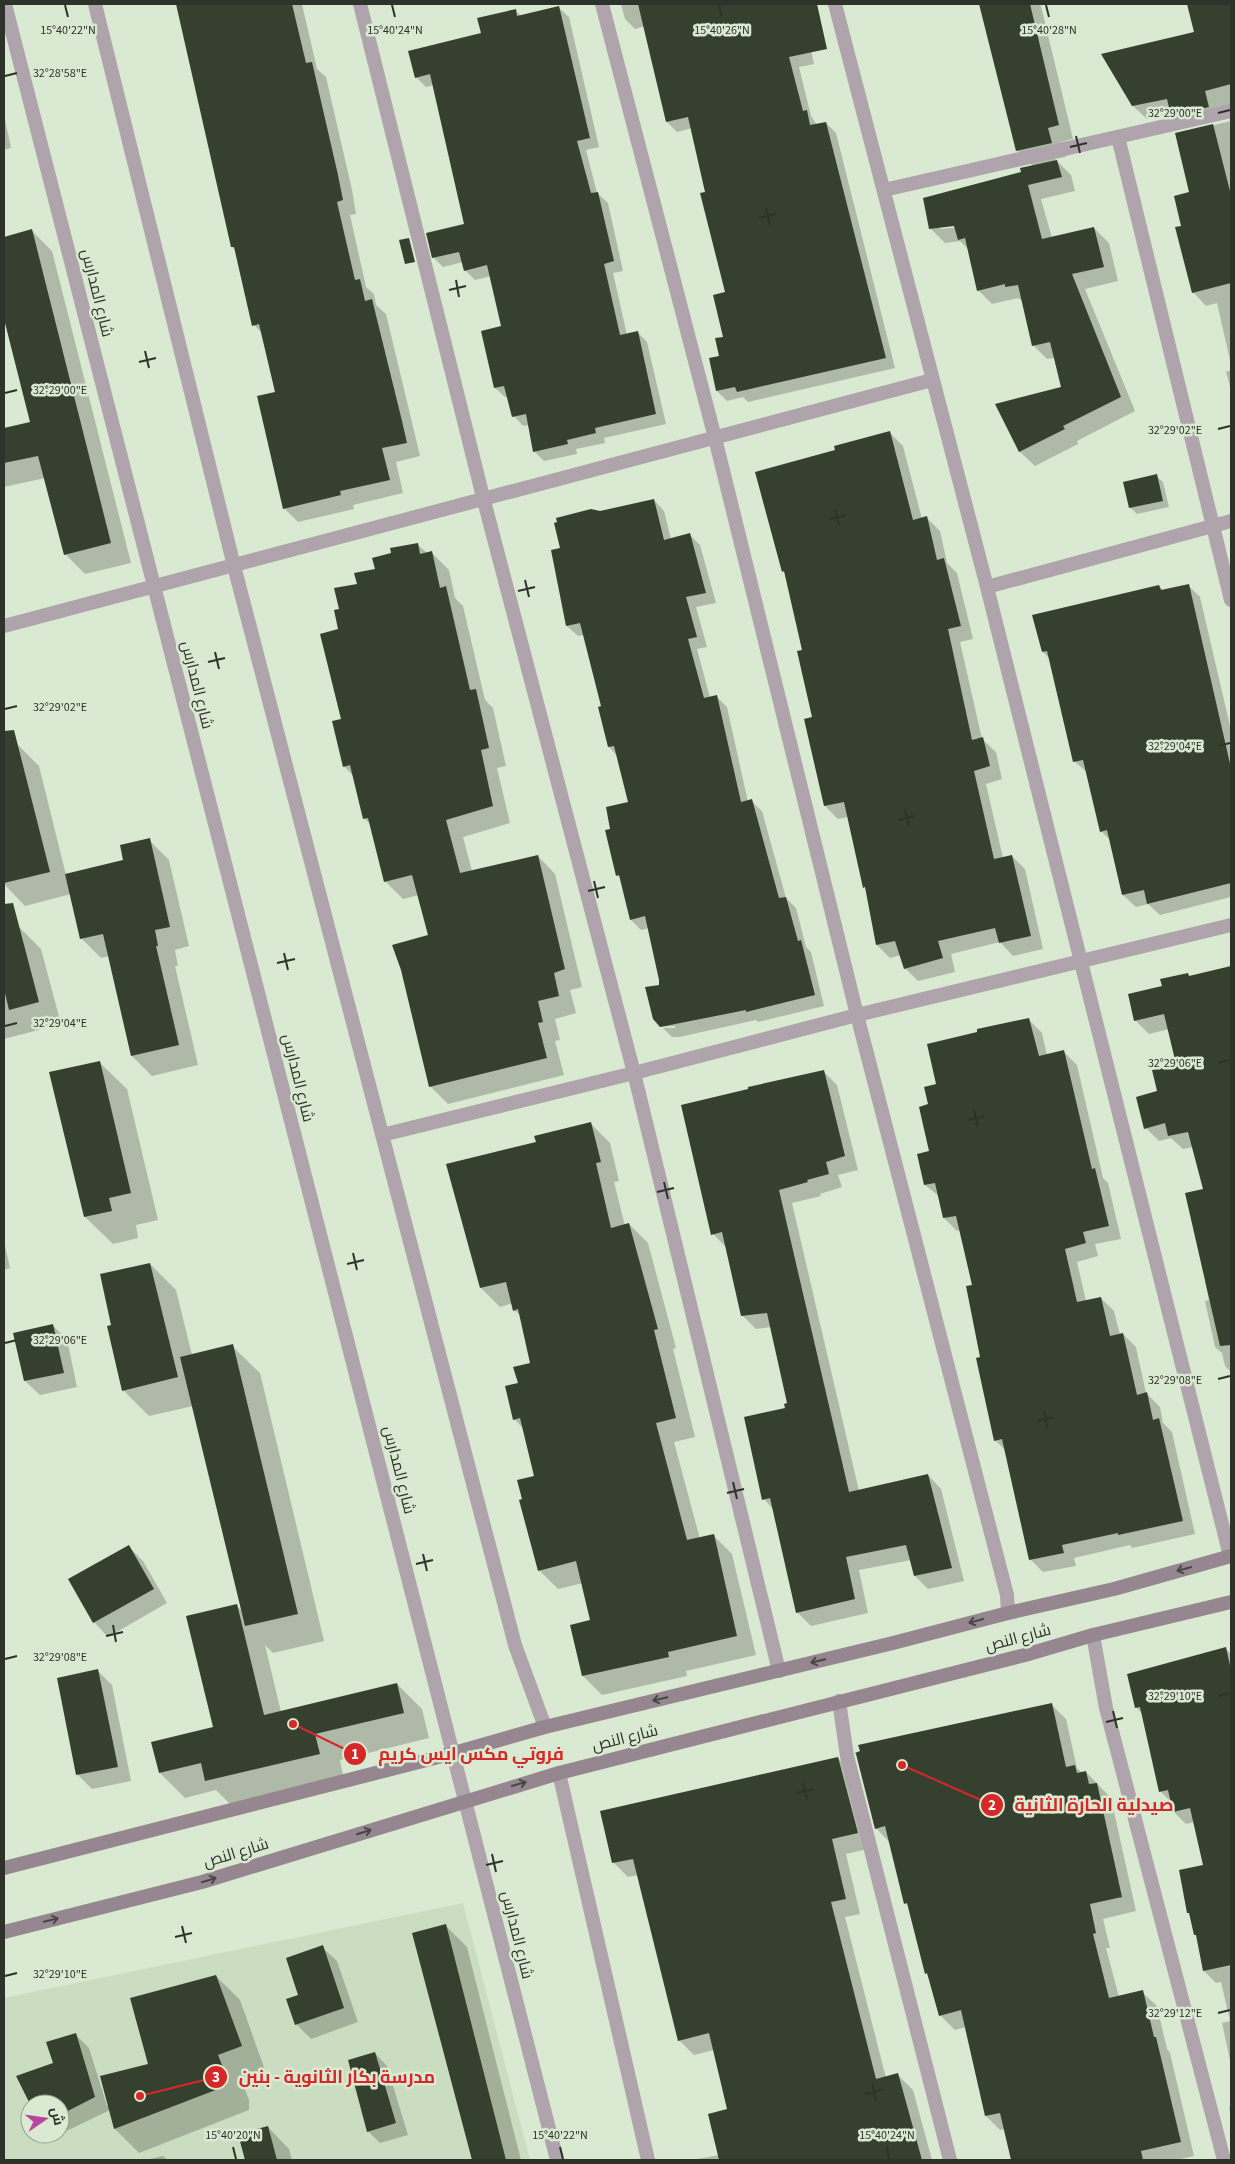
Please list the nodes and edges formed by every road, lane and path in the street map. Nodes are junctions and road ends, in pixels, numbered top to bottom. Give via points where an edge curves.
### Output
1 (5, 4) edge
2 (95, 4) edge
3 (360, 4) edge
4 (602, 4) edge
5 (835, 4) edge
6 (1231, 111) edge
7 (1118, 137) junction
8 (884, 190) junction
9 (932, 380) junction
10 (715, 438) junction
11 (483, 497) junction
12 (1231, 522) edge
13 (1213, 526) junction
14 (234, 566) junction
15 (154, 586) junction
16 (987, 587) junction
17 (1231, 600) edge
18 (4, 626) edge
19 (1231, 925) edge
20 (1080, 962) junction
21 (858, 1015) junction
22 (634, 1073) junction
23 (382, 1135) junction
24 (1230, 1556) edge
25 (1231, 1602) edge
26 (1008, 1612) junction
27 (1092, 1635) junction
28 (779, 1670) junction
29 (839, 1701) junction
30 (545, 1727) junction
31 (454, 1753) junction
32 (559, 1773) junction
33 (465, 1800) junction
34 (4, 1868) edge
35 (4, 1932) edge
36 (557, 2160) edge
37 (648, 2160) edge
38 (950, 2160) edge
39 (1224, 2160) edge

1 - 15 street, شارع المدارس
2 - 14 street
3 - 11 street
4 - 10 street
5 - 8 street
6 - 7 street
7 - 8 street
7 - 13 street
8 - 9 street
9 - 10 street
9 - 16 street
10 - 11 street
10 - 21 street
11 - 14 street
11 - 22 street
12 - 13 street
13 - 16 street
13 - 17 street
14 - 15 street
14 - 23 street
15 - 18 street
15 - 31 street, شارع المدارس
16 - 20 street
19 - 20 street
20 - 21 street
20 - 24 street
21 - 22 street
21 - 26 street via 1002,1576
22 - 23 street
22 - 28 street
23 - 30 street via 515,1645
24 -> 26 main road, شارع النص via 1114,1589
25 - 27 main road, شارع النص
26 -> 28 main road, شارع النص
27 - 29 main road, شارع النص
27 - 39 street via 1106,1708
28 -> 30 main road, شارع النص
29 - 32 main road, شارع النص
29 - 38 street via 848,1756
30 - 31 main road, شارع النص
31 - 33 street, شارع المدارس
31 - 34 main road, شارع النص
33 -> 32 main road, شارع النص
32 - 37 street
35 -> 33 main road, شارع النص via 202,1882
33 - 36 street, شارع المدارس

